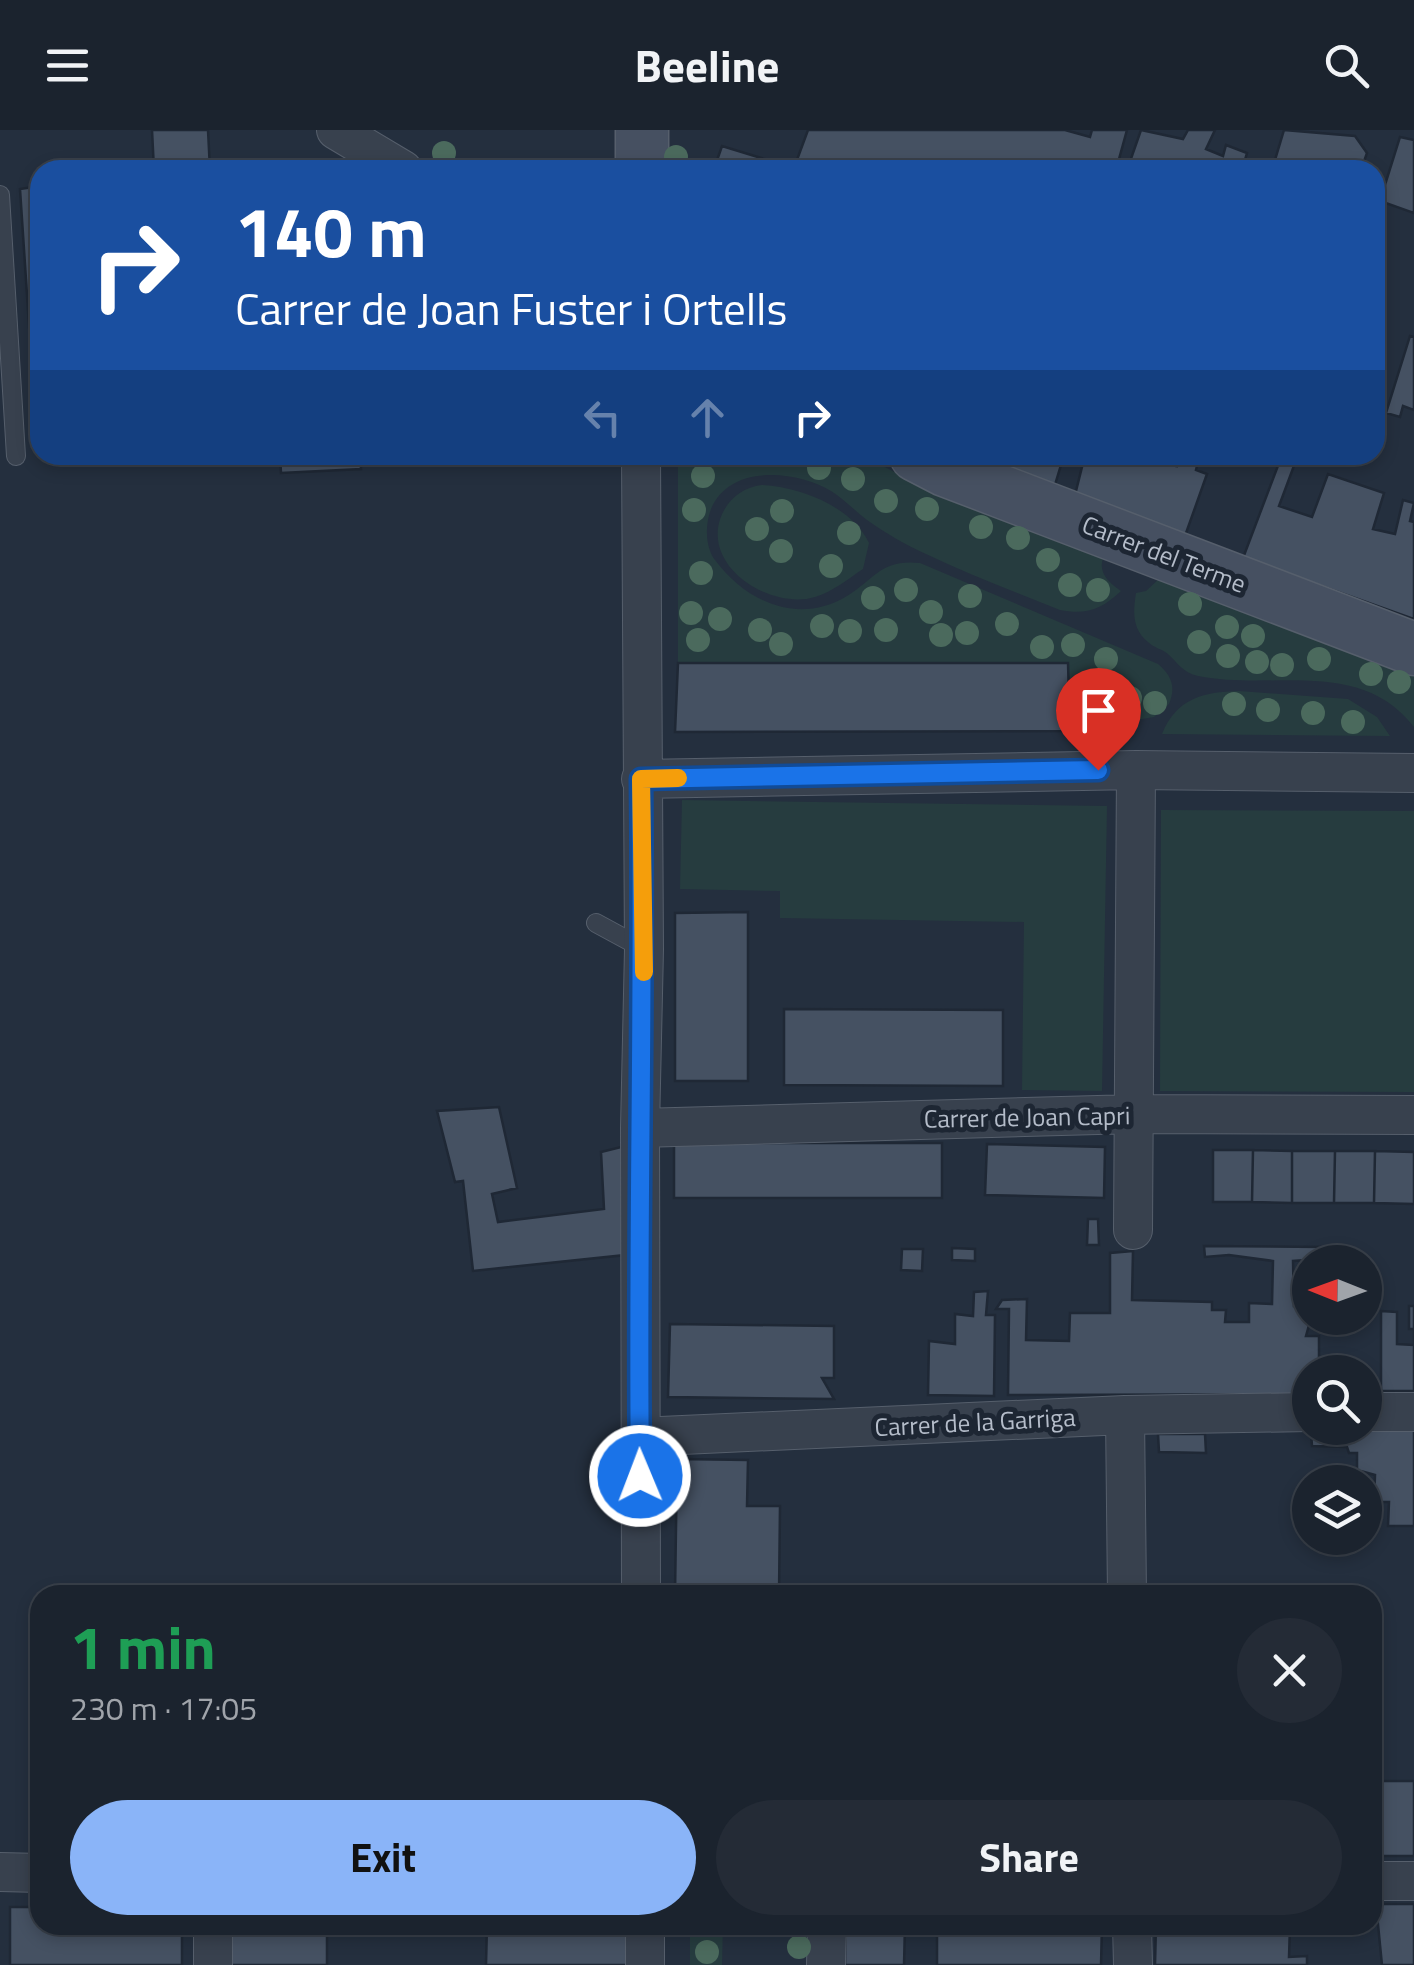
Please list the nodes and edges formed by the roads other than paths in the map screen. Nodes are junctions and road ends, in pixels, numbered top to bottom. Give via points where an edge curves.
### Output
1 (336, 130) edge
2 (642, 130) edge
3 (386, 160) edge
4 (642, 160) edge
5 (0, 195) edge
6 (16, 456) dead end
7 (641, 465) edge
8 (935, 465) edge
9 (1414, 649) edge
10 (1136, 770) junction
11 (1414, 773) edge
12 (641, 779) junction
13 (596, 923) dead end
14 (644, 949) junction
15 (1134, 1114) junction
16 (1414, 1115) edge
17 (640, 1128) junction
18 (1133, 1230) dead end
19 (1292, 1412) edge
20 (1382, 1412) edge
21 (1414, 1412) edge
22 (1124, 1415) junction
23 (640, 1436) junction
24 (642, 1585) edge
25 (1127, 1585) edge
26 (0, 1872) edge
27 (30, 1873) edge
28 (1382, 1881) edge
29 (1414, 1882) edge
30 (213, 1935) edge
31 (644, 1935) edge
32 (827, 1935) edge
33 (1132, 1935) edge
34 (213, 1965) edge
35 (644, 1965) edge
36 (826, 1965) edge
37 (1132, 1965) edge

1 - 3 street
2 - 4 street
5 - 6 lane
7 - 12 street
8 - 9 street, Carrer del Terme
10 - 11 street
10 - 12 street
10 - 15 street
12 - 14 street
13 - 14 lane
14 - 17 street
15 - 16 street, Carrer de Joan Capri
15 - 17 street, Carrer de Joan Capri
15 - 18 street
17 - 23 street
19 - 22 street, Carrer de la Garriga
20 - 21 street
22 - 23 street, Carrer de la Garriga
22 - 25 street
23 - 24 street
26 - 27 street
28 - 29 street
30 - 34 street
31 - 35 street
32 - 36 street
33 - 37 street

